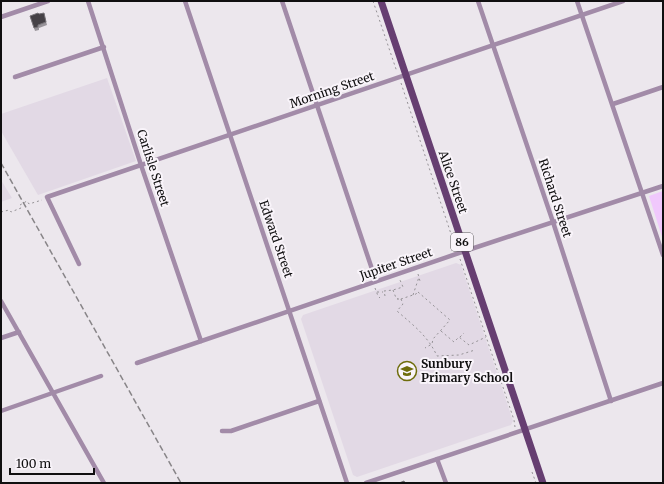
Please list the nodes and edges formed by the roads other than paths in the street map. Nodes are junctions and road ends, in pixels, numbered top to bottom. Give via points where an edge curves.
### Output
1 (48, 1) edge
2 (88, 1) edge
3 (185, 1) edge
4 (282, 1) edge
5 (380, 1) edge
6 (478, 1) edge
7 (577, 1) edge
8 (623, 1) edge
9 (582, 15) junction
10 (1, 17) edge
11 (493, 45) junction
12 (104, 47) junction
13 (406, 75) junction
14 (15, 77) dead end
15 (663, 87) edge
16 (613, 104) junction
17 (317, 105) junction
18 (230, 135) junction
19 (141, 165) junction
20 (663, 186) edge
21 (643, 193) junction
22 (553, 222) junction
23 (465, 251) junction
24 (663, 255) edge
25 (79, 264) dead end
26 (376, 281) junction
27 (1, 301) edge
28 (289, 311) junction
29 (19, 332) junction
30 (1, 338) edge
31 (200, 342) junction
32 (137, 363) dead end
33 (101, 376) dead end
34 (663, 384) edge
35 (54, 393) junction
36 (319, 401) junction
37 (611, 401) junction
38 (1, 411) edge
39 (525, 429) junction
40 (222, 431) dead end
41 (437, 459) junction
42 (104, 483) edge
43 (347, 483) edge
44 (366, 483) edge
45 (446, 483) edge
46 (544, 483) edge

1 - 10 street
2 - 12 street, Carlisle Street
3 - 18 street, Edward Street
4 - 17 street
5 - 13 main road, Alice Street / 86
6 - 11 street, Richard Street
7 - 9 street
8 - 9 street, Morning Street
9 - 11 street, Morning Street
9 - 16 street
11 - 13 street, Morning Street
11 - 22 street, Richard Street
12 - 14 street
12 - 19 street, Carlisle Street
13 - 17 street, Morning Street
13 - 23 main road, Alice Street / 86
15 - 16 street
16 - 21 street
17 - 18 street, Morning Street
17 - 26 street
18 - 19 street, Morning Street
18 - 28 street, Edward Street
19 - 25 street, Morning Street via 45,199
19 - 31 street, Carlisle Street
20 - 21 street, Jupiter Street
21 - 22 street, Jupiter Street
21 - 24 street
22 - 23 street, Jupiter Street
22 - 37 street, Richard Street
23 - 26 street, Jupiter Street
23 - 39 main road, Alice Street / 86
26 - 28 street, Jupiter Street
27 - 29 street
28 - 31 street, Jupiter Street
28 - 36 street, Edward Street
29 - 30 street
29 - 35 street
31 - 32 street, Jupiter Street
33 - 35 street
34 - 37 street
35 - 38 street
35 - 42 street
36 - 40 street via 231,431
36 - 43 street, Edward Street
37 - 39 street
39 - 41 street
39 - 46 main road, Alice Street / 86
41 - 44 street
41 - 45 street

